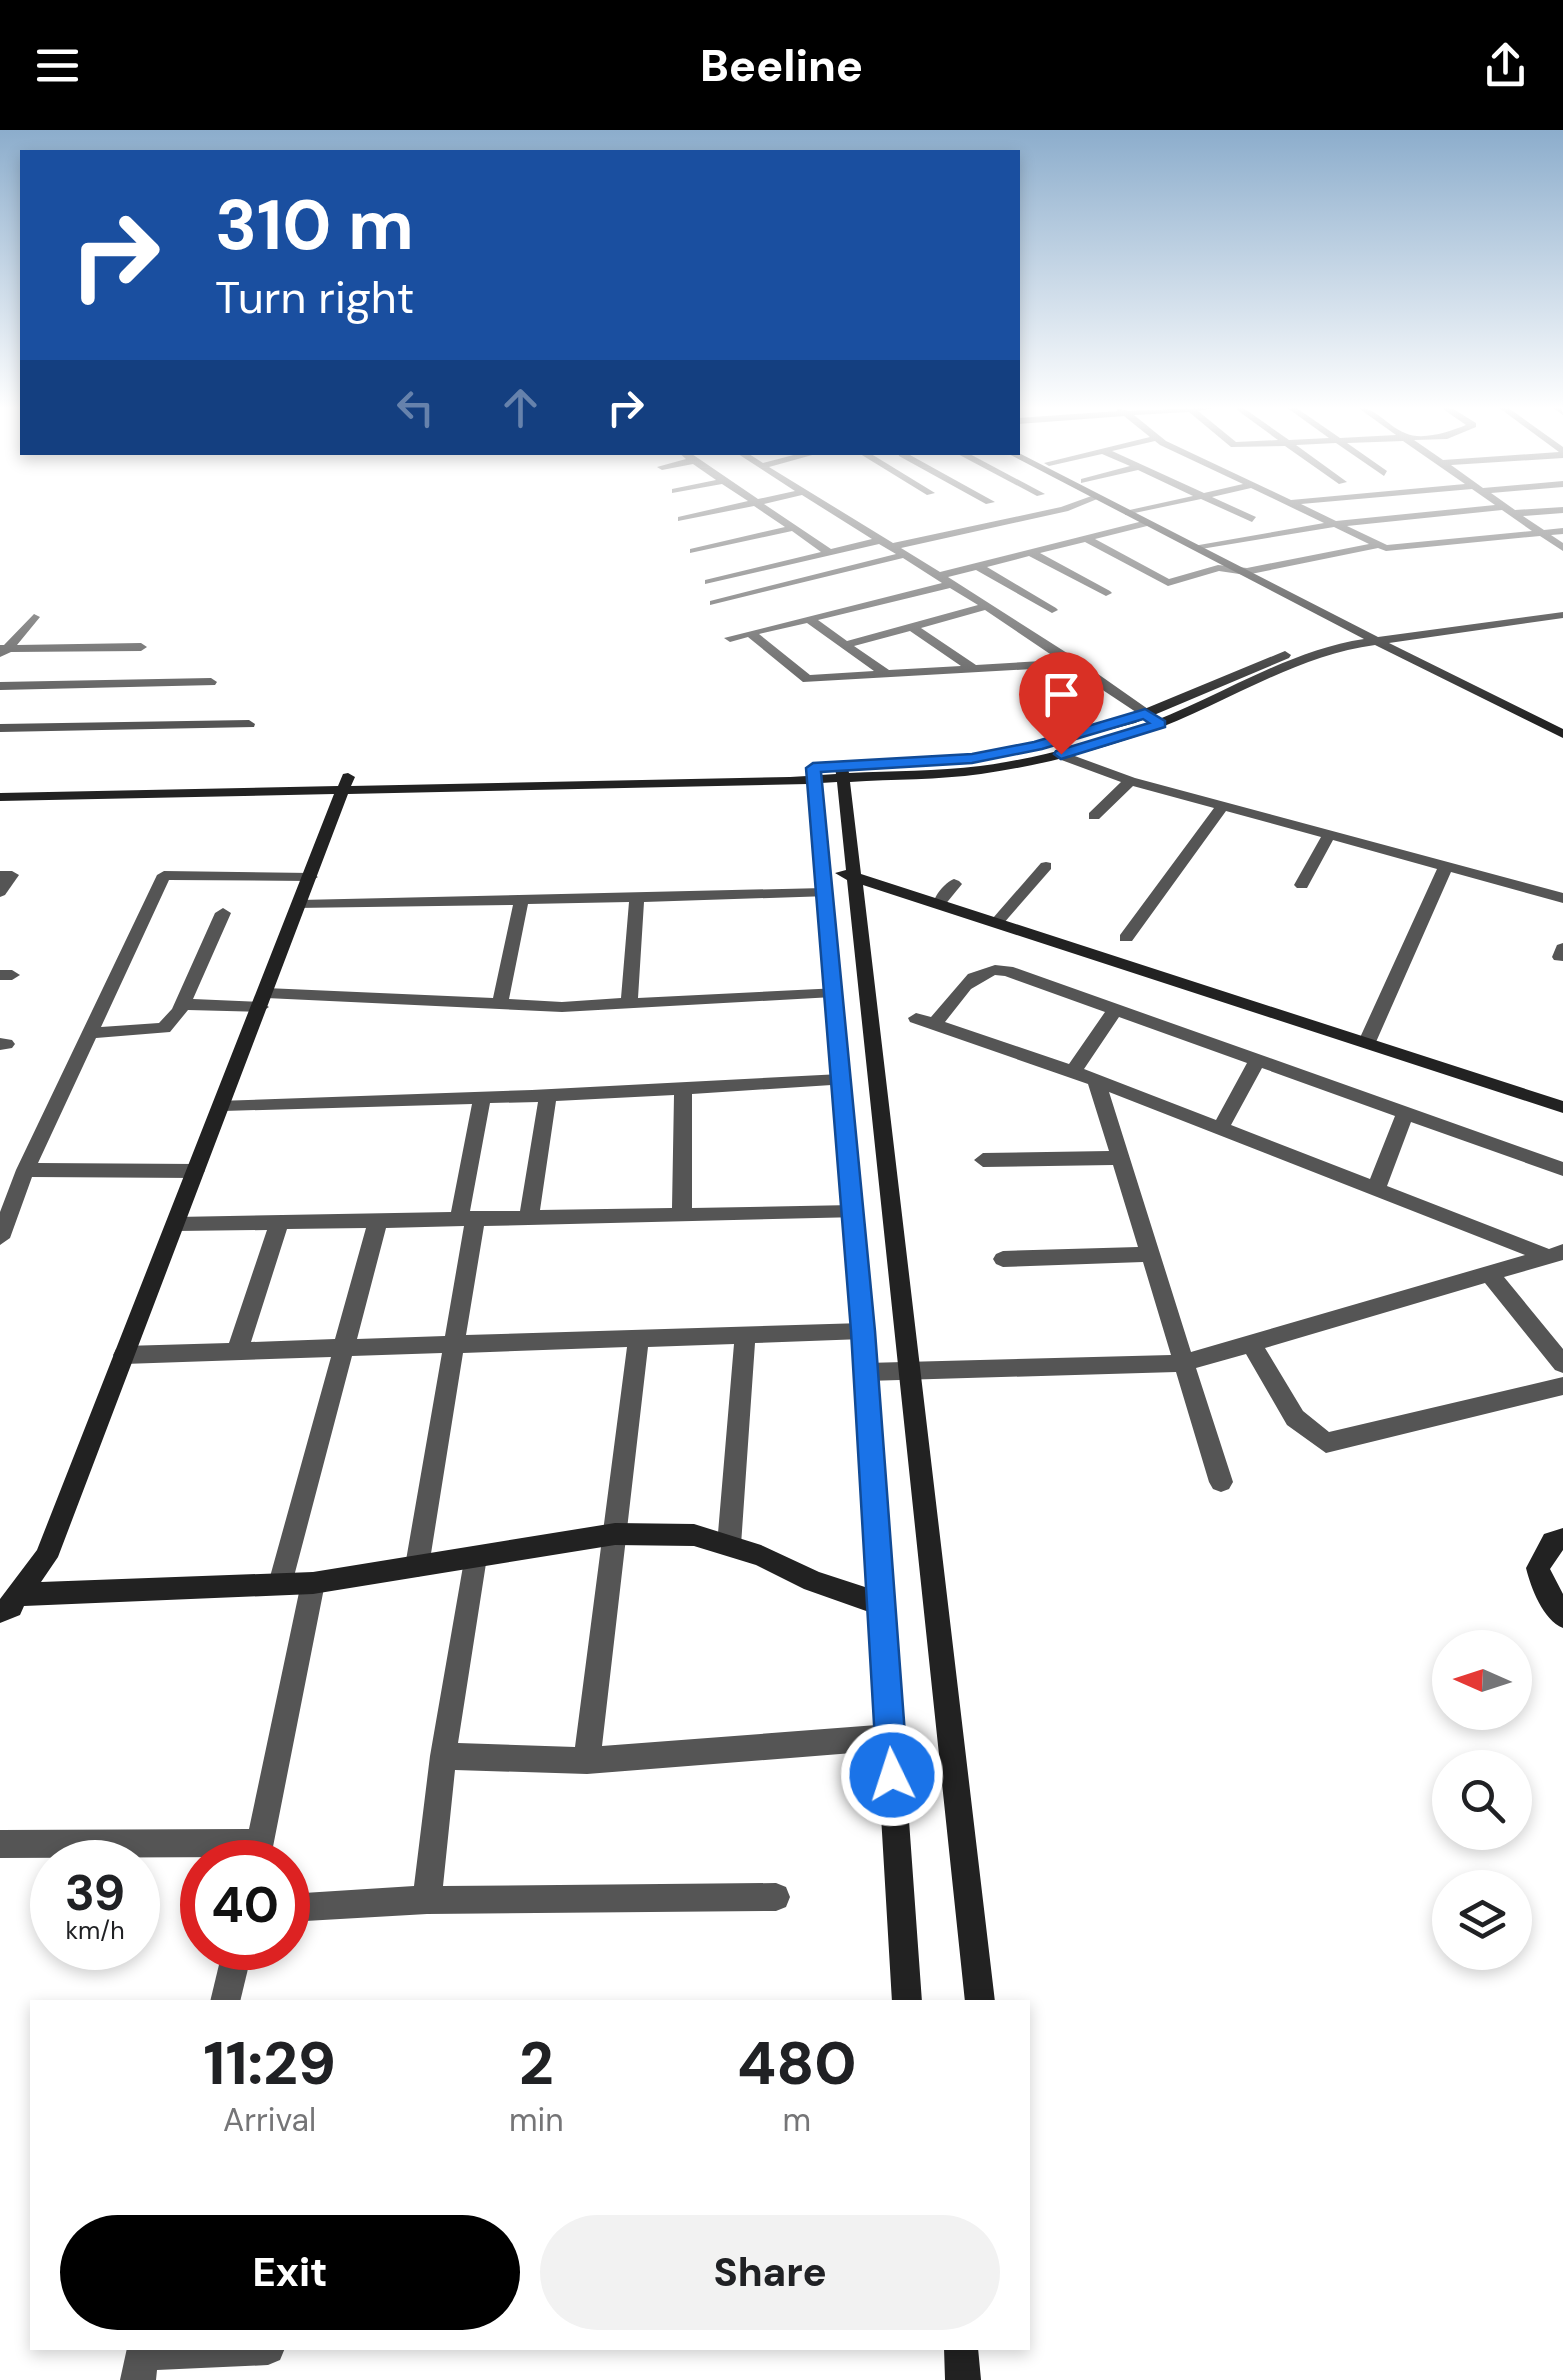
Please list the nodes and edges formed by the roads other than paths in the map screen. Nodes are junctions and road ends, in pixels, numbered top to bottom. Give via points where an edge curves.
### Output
1 (720, 512) edge
2 (769, 512) edge
3 (836, 512) edge
4 (1048, 512) edge
5 (1127, 512) edge
6 (1138, 512) edge
7 (1156, 512) edge
8 (1236, 512) edge
9 (1309, 512) edge
10 (1486, 512) edge
11 (1514, 512) edge
12 (1145, 516) junction
13 (1252, 519) dead end
14 (682, 520) dead end
15 (1334, 524) junction
16 (793, 528) junction
17 (1563, 532) edge
18 (1543, 533) junction
19 (1085, 538) junction
20 (886, 543) junction
21 (1379, 544) junction
22 (1216, 545) junction
23 (1199, 548) junction
24 (1563, 548) edge
25 (694, 551) dead end
26 (830, 553) junction
27 (1031, 553) junction
28 (904, 555) junction
29 (976, 566) junction
30 (1262, 569) junction
31 (1244, 571) junction
32 (939, 576) junction
33 (709, 582) dead end
34 (951, 584) junction
35 (1106, 593) dead end
36 (714, 603) dead end
37 (1563, 604) edge
38 (988, 606) junction
39 (1052, 610) dead end
40 (1563, 614) edge
41 (34, 617) dead end
42 (809, 619) junction
43 (912, 626) junction
44 (751, 634) junction
45 (1357, 634) junction
46 (1375, 636) junction
47 (730, 638) dead end
48 (1392, 639) junction
49 (845, 645) junction
50 (141, 647) dead end
51 (2, 652) edge
52 (1074, 663) junction
53 (972, 668) junction
54 (887, 675) junction
55 (211, 682) dead end
56 (0, 686) edge
57 (1145, 713) junction
58 (1563, 720) edge
59 (249, 724) dead end
60 (1160, 724) junction
61 (0, 728) edge
62 (1563, 734) edge
63 (1061, 754) junction
64 (842, 772) junction
65 (814, 774) junction
66 (1130, 781) junction
67 (346, 782) junction
68 (0, 784) edge
69 (0, 796) edge
70 (1222, 804) junction
71 (1094, 816) dead end
72 (1330, 835) junction
73 (1046, 866) dead end
74 (1446, 866) junction
75 (822, 869) junction
76 (0, 875) edge
77 (312, 876) junction
78 (854, 876) junction
79 (954, 884) dead end
80 (1302, 885) dead end
81 (0, 892) edge
82 (824, 893) junction
83 (1563, 898) edge
84 (637, 899) junction
85 (521, 901) junction
86 (939, 902) junction
87 (300, 906) junction
88 (223, 913) dead end
89 (998, 921) junction
90 (1126, 938) dead end
91 (834, 992) junction
92 (264, 1000) junction
93 (182, 1004) junction
94 (500, 1004) junction
95 (629, 1004) junction
96 (1115, 1010) junction
97 (916, 1018) dead end
98 (935, 1024) junction
99 (89, 1033) junction
100 (1367, 1042) junction
101 (1257, 1061) junction
102 (1074, 1072) junction
103 (841, 1080) junction
104 (1096, 1080) junction
105 (683, 1089) junction
106 (548, 1095) junction
107 (482, 1096) junction
108 (223, 1105) junction
109 (1563, 1107) edge
110 (1404, 1115) junction
111 (1220, 1128) junction
112 (1121, 1158) junction
113 (983, 1160) dead end
114 (1563, 1168) edge
115 (25, 1170) junction
116 (196, 1171) junction
117 (1376, 1190) junction
118 (852, 1212) junction
119 (682, 1216) junction
120 (529, 1218) junction
121 (467, 1220) junction
122 (378, 1221) junction
123 (279, 1222) junction
124 (176, 1224) junction
125 (0, 1238) edge
126 (1151, 1254) junction
127 (1555, 1254) edge
128 (1003, 1259) dead end
129 (1489, 1272) junction
130 (863, 1331) junction
131 (744, 1336) junction
132 (638, 1340) junction
133 (1251, 1343) junction
134 (454, 1346) junction
135 (343, 1349) junction
136 (237, 1352) junction
137 (124, 1355) junction
138 (1185, 1362) junction
139 (1563, 1364) edge
140 (909, 1370) junction
141 (866, 1372) junction
142 (1563, 1386) edge
143 (1221, 1482) dead end
144 (615, 1534) junction
145 (1563, 1539) edge
146 (728, 1546) junction
147 (476, 1556) junction
148 (417, 1566) junction
149 (313, 1583) junction
150 (280, 1584) junction
151 (8, 1603) edge
152 (882, 1606) junction
153 (1563, 1616) edge
154 (890, 1737) junction
155 (443, 1756) junction
156 (587, 1761) junction
157 (261, 1840) edge
158 (0, 1844) edge
159 (180, 1850) edge
160 (776, 1898) dead end
161 (427, 1900) junction
162 (310, 1907) edge
163 (233, 1970) edge
164 (225, 2000) edge
165 (908, 2000) edge
166 (980, 2000) edge
167 (247, 2350) edge
168 (960, 2350) edge
169 (142, 2360) edge
170 (963, 2380) edge

1 - 14 street
2 - 16 street
3 - 20 street
4 - 20 street
5 - 12 street
6 - 12 street
7 - 12 street
8 - 13 street
9 - 15 street
10 - 15 street
11 - 18 street
12 - 19 street
12 - 22 street
12 - 23 street
15 - 21 street
15 - 22 street
16 - 25 street
16 - 26 street
17 - 18 street
18 - 21 street
18 - 24 street
19 - 27 street
19 - 31 street via 1168,583 1218,568
20 - 26 street
20 - 28 street
21 - 30 street
22 - 23 street
22 - 30 street
23 - 31 street
26 - 33 street
27 - 29 street
27 - 35 street
28 - 32 street
28 - 36 street
29 - 32 street
29 - 39 street
30 - 31 street
30 - 46 street
31 - 45 street
32 - 34 street
34 - 38 street
34 - 42 street
37 - 46 street
38 - 43 street
38 - 52 street
40 - 48 street
41 - 51 street
42 - 44 street
42 - 49 street
43 - 49 street
43 - 53 street
44 - 47 street
44 - 54 street via 807,679
45 - 46 street
45 - 57 street via 1260,663
46 - 48 street
46 - 60 street
46 - 62 street
48 - 58 street
49 - 54 street
50 - 51 street
52 - 53 street
52 - 57 street
53 - 54 street
55 - 56 street
57 - 60 street
57 - 64 street via 1037,746
59 - 61 street
60 - 63 street
63 - 64 street via 979,770
63 - 66 street
64 - 65 street
64 - 78 street
65 - 67 street
65 - 75 street
66 - 70 street
66 - 71 street
67 - 68 street
67 - 69 street
67 - 77 street
70 - 72 street
70 - 90 street
72 - 74 street
72 - 80 street
73 - 89 street
74 - 83 street
74 - 100 street
75 - 78 street
75 - 82 street
76 - 81 street via 12,875
77 - 87 street
77 - 99 street via 164,875
78 - 86 street
78 - 140 street
79 - 86 street
82 - 84 street
82 - 91 street
84 - 85 street
84 - 95 street
85 - 87 street
85 - 94 street
86 - 89 street
87 - 92 street
88 - 93 street
89 - 100 street
91 - 95 street
91 - 103 street
92 - 93 street
92 - 94 street
92 - 108 street
93 - 99 street via 164,1028
94 - 95 street
96 - 98 street via 992,968 978,972
96 - 101 street
96 - 102 street
97 - 98 street
98 - 102 street
99 - 115 street
100 - 109 street
101 - 110 street
101 - 111 street
102 - 104 street
103 - 105 street
103 - 118 street
104 - 111 street
104 - 112 street
105 - 106 street
105 - 119 street
106 - 107 street
106 - 120 street
107 - 108 street
107 - 121 street
108 - 116 street
110 - 114 street
110 - 117 street
111 - 117 street
112 - 113 street
112 - 126 street
115 - 116 street
115 - 125 street
116 - 124 street
117 - 127 street
118 - 119 street
118 - 130 street
119 - 120 street
120 - 121 street
121 - 122 street
121 - 134 street
122 - 123 street
122 - 135 street
123 - 124 street
123 - 136 street
124 - 137 street
126 - 128 street
126 - 138 street
127 - 129 street
129 - 133 street
129 - 139 street
130 - 131 street
130 - 141 street
131 - 132 street
131 - 146 street
132 - 134 street
132 - 144 street
133 - 138 street
133 - 142 street via 1295,1418 1326,1443
134 - 135 street
134 - 148 street
135 - 136 street
135 - 150 street
136 - 137 street
137 - 151 street via 46,1558
138 - 140 street
138 - 143 street
140 - 141 street
140 - 166 street
141 - 152 street
144 - 146 street via 694,1535
144 - 147 street
144 - 156 street
145 - 153 street via 1552,1542 1538,1568
146 - 152 street
147 - 148 street
147 - 155 street
148 - 149 street
149 - 150 street
149 - 157 street
150 - 151 street
152 - 154 street
154 - 156 street
154 - 165 street
155 - 156 street
155 - 161 street
158 - 159 street
160 - 161 street
161 - 162 street
163 - 164 street
167 - 169 street
168 - 170 street

